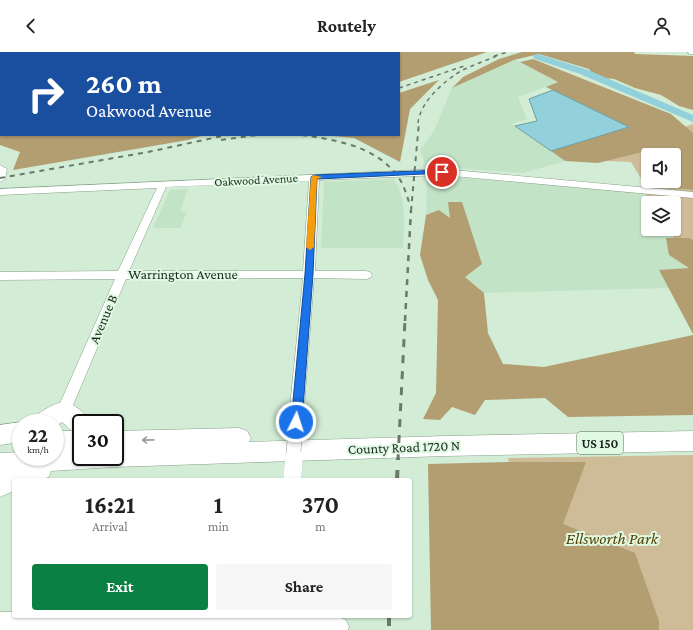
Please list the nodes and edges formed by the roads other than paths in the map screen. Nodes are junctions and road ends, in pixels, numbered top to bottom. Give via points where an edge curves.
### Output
1 (0, 168) edge
2 (314, 177) junction
3 (0, 180) edge
4 (163, 184) junction
5 (0, 192) edge
6 (693, 195) edge
7 (309, 274) junction
8 (122, 275) junction
9 (366, 275) dead end
10 (0, 276) edge
11 (64, 410) junction
12 (57, 414) edge
13 (72, 417) edge
14 (693, 429) edge
15 (12, 434) edge
16 (0, 436) edge
17 (693, 441) edge
18 (12, 442) edge
19 (0, 443) edge
20 (124, 447) edge
21 (124, 447) edge
22 (72, 451) edge
23 (72, 453) edge
24 (0, 464) edge
25 (13, 478) edge
26 (292, 478) edge
27 (12, 479) edge
28 (0, 486) edge
29 (280, 619) edge
30 (0, 622) edge
31 (227, 626) edge
32 (339, 626) dead end

1 - 3 street
2 - 4 street, Oakwood Avenue
2 - 6 street, Oakwood Avenue via 442,172
2 - 7 street
4 - 5 street, Oakwood Avenue
4 - 8 street, Avenue B
7 - 8 street, Warrington Avenue
7 - 9 street, Warrington Avenue
7 - 26 street, bridge
8 - 10 street, Warrington Avenue
8 - 11 street, Avenue B
11 - 12 main road
11 - 13 main road
14 -> 20 main road, County Road 1720 N / US 150
15 - 16 main road
17 - 21 main road, County Road 1720 N / US 150 via 406,447
18 - 19 main road
22 - 24 main road, US 150
23 - 25 main road
27 - 28 main road
29 - 31 street
29 - 32 street
30 - 31 street

